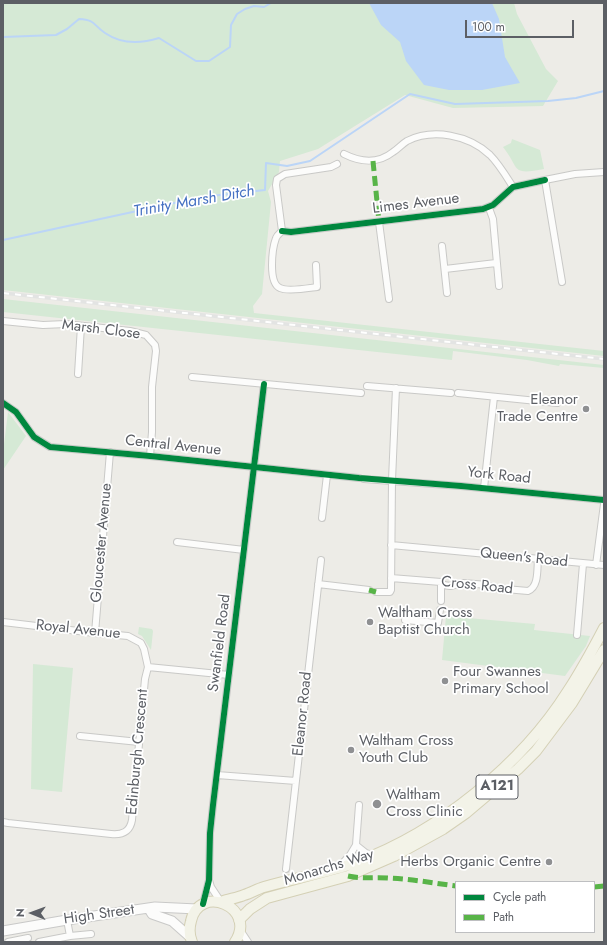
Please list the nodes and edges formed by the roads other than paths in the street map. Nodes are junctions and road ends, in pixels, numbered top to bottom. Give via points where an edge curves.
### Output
1 (344, 154) dead end
2 (337, 164) dead end
3 (604, 172) edge
4 (545, 180) junction
5 (513, 187) junction
6 (489, 208) junction
7 (379, 222) junction
8 (282, 231) junction
9 (442, 246) dead end
10 (496, 263) junction
11 (316, 265) dead end
12 (445, 269) junction
13 (562, 282) dead end
14 (499, 286) dead end
15 (447, 293) dead end
16 (389, 299) dead end
17 (3, 321) edge
18 (81, 326) junction
19 (78, 374) dead end
20 (192, 376) dead end
21 (264, 384) junction
22 (367, 386) dead end
23 (396, 388) junction
24 (361, 393) dead end
25 (494, 397) junction
26 (3, 403) edge
27 (557, 403) dead end
28 (110, 452) junction
29 (150, 456) junction
30 (254, 467) junction
31 (327, 475) junction
32 (392, 480) junction
33 (484, 488) junction
34 (604, 500) edge
35 (604, 504) edge
36 (322, 518) dead end
37 (176, 542) dead end
38 (391, 545) junction
39 (244, 550) junction
40 (538, 559) junction
41 (321, 560) dead end
42 (583, 564) junction
43 (596, 565) junction
44 (604, 565) edge
45 (391, 578) junction
46 (441, 582) junction
47 (318, 584) junction
48 (368, 590) dead end
49 (376, 592) dead end
50 (441, 601) dead end
51 (440, 610) dead end
52 (405, 620) dead end
53 (3, 622) edge
54 (604, 628) edge
55 (95, 633) junction
56 (577, 635) dead end
57 (604, 650) edge
58 (148, 667) junction
59 (229, 675) junction
60 (80, 736) dead end
61 (139, 742) junction
62 (217, 774) junction
63 (296, 781) junction
64 (359, 805) dead end
65 (3, 822) edge
66 (356, 845) junction
67 (374, 855) junction
68 (337, 868) junction
69 (286, 869) dead end
70 (209, 880) junction
71 (221, 902) junction
72 (200, 906) junction
73 (149, 909) junction
74 (67, 920) junction
75 (240, 925) junction
76 (25, 927) junction
77 (3, 931) edge
78 (92, 934) dead end
79 (70, 936) junction
80 (28, 940) edge
81 (191, 940) edge
82 (8, 942) edge
83 (39, 942) edge
84 (235, 942) edge
85 (248, 942) edge

1 - 5 street via 373,161 389,155 406,141 416,137 458,137 471,142 490,155
2 - 8 street via 285,174 277,179
3 - 4 street
4 - 5 street
4 - 13 street
5 - 6 street
6 - 7 street, Limes Avenue
6 - 10 street via 493,219
7 - 8 street, Limes Avenue
7 - 16 street
8 - 11 street via 276,238 272,263 274,281 278,287 317,287
9 - 12 street
10 - 12 street
10 - 14 street
12 - 15 street
17 - 18 street, Marsh Close
18 - 19 street
18 - 29 street, Marsh Close via 139,332 146,334 155,345
20 - 21 street
21 - 24 street
21 - 30 street, Swanfield Road
22 - 23 street
23 - 25 street
23 - 32 street
25 - 27 street
25 - 33 street
26 - 28 street, Central Avenue via 16,412 34,437 50,447
28 - 29 street, Central Avenue
28 - 55 street, Gloucester Avenue
29 - 30 street, Central Avenue
30 - 31 street, Central Avenue
30 - 39 street, Swanfield Road
31 - 32 street, Central Avenue
31 - 36 street
32 - 33 street, York Road
32 - 38 street
33 - 34 street, York Road
35 - 43 street
37 - 39 street
38 - 40 street, Queen's Road
38 - 45 street
39 - 59 street, Swanfield Road
40 - 42 street, Queen's Road
40 - 46 street, Cross Road via 535,584 528,591 464,583 444,585
41 - 47 street, Eleanor Road
42 - 43 street, Queen's Road
42 - 56 street
43 - 44 street, Queen's Road
45 - 46 street, Cross Road
45 - 49 street via 390,592
46 - 50 street
47 - 48 street
47 - 63 street, Eleanor Road
51 - 52 street via 438,623
53 - 55 street, Royal Avenue
54 - 67 main road, Monarchs Way / A121 via 568,692 536,735 508,764 442,818
55 - 58 street, Royal Avenue via 128,636 141,643
57 - 75 main road, Monarchs Way / A121 via 572,702 536,751 466,813 394,856 348,876 267,898 250,909
58 - 59 street
58 - 61 street, Edinburgh Crescent
59 - 62 street, Swanfield Road
60 - 61 street
61 - 65 street, Edinburgh Crescent via 132,824 125,832 111,834
62 - 63 street
62 - 70 street, Swanfield Road via 210,833
63 - 69 street, Eleanor Road
64 - 66 street
66 - 67 street via 366,854
66 - 68 street
67 - 68 main road, Monarchs Way / A121
68 - 71 main road, Monarchs Way / A121 via 262,887
70 - 71 street, Swanfield Road
70 - 72 street, Swanfield Road
71 - 72 main road, Monarchs Way
71 - 75 main road via 236,912
72 - 73 main road, High Street
72 - 81 main road via 191,920
73 - 74 main road, High Street
73 - 81 main road, High Street via 152,914 172,921
74 - 76 main road, High Street
74 - 79 street
75 - 84 main road via 239,936
75 - 85 street
76 - 77 main road, High Street
76 - 80 street
78 - 79 street
79 - 83 street
80 - 82 street

